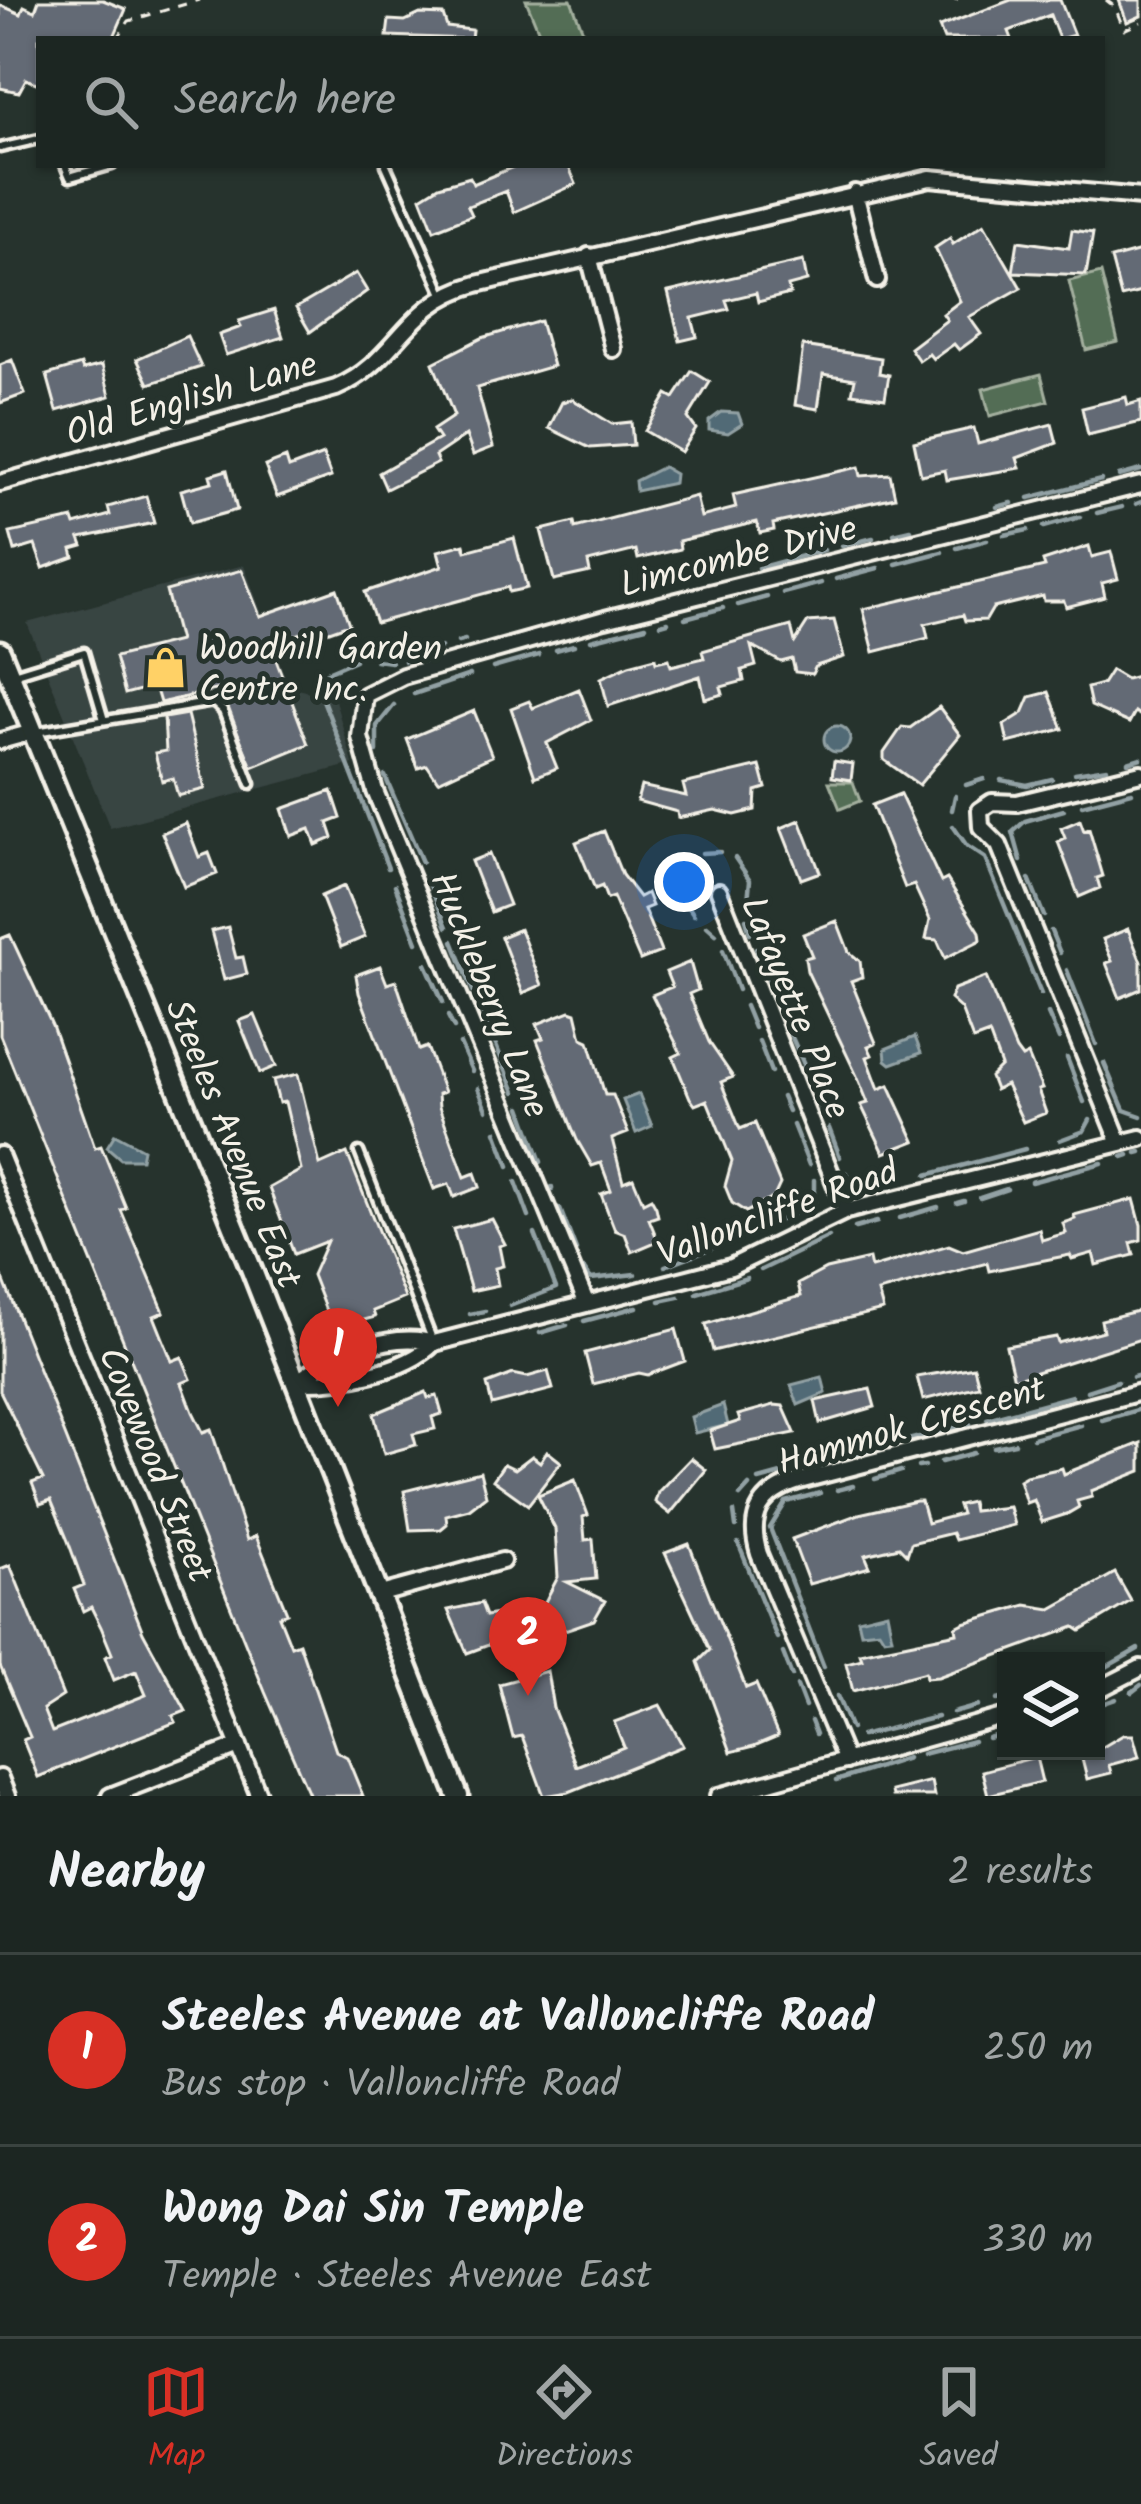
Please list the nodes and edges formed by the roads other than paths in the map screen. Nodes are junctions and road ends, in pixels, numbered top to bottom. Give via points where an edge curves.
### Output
1 (36, 140) edge
2 (0, 148) edge
3 (66, 168) edge
4 (102, 168) edge
5 (387, 168) edge
6 (855, 193) junction
7 (1141, 196) edge
8 (590, 256) junction
9 (877, 280) dead end
10 (444, 296) junction
11 (613, 349) dead end
12 (0, 483) edge
13 (1141, 485) edge
14 (0, 651) edge
15 (9, 675) junction
16 (362, 704) joint
17 (104, 720) junction
18 (33, 732) junction
19 (0, 741) edge
20 (1141, 773) edge
21 (251, 784) dead end
22 (719, 891) dead end
23 (1141, 1138) edge
24 (1120, 1142) junction
25 (359, 1152) dead end
26 (0, 1155) edge
27 (846, 1211) junction
28 (586, 1302) junction
29 (434, 1343) junction
30 (297, 1382) junction
31 (1141, 1392) edge
32 (502, 1561) dead end
33 (376, 1595) junction
34 (1141, 1668) edge
35 (1105, 1686) edge
36 (997, 1718) edge
37 (238, 1746) junction
38 (846, 1760) junction
39 (0, 1778) edge
40 (7, 1796) edge
41 (110, 1796) edge
42 (259, 1796) edge
43 (458, 1796) edge
44 (719, 1796) edge

1 - 2 lane
3 - 4 lane via 70,177
5 - 10 lane
6 - 7 street, Old English Lane via 960,177
6 - 8 street, Old English Lane
6 - 9 street
8 - 10 street, Old English Lane
8 - 11 street
10 - 12 street, Old English Lane via 415,314 367,371 336,388
13 - 16 street, Limcombe Drive via 403,676 371,688
14 - 15 main road, Steeles Avenue East
15 - 17 lane via 84,652
15 - 18 main road, Steeles Avenue East
16 - 28 street, Huckleberry Lane via 360,737 375,791
17 - 18 lane
17 - 21 lane via 213,702
18 - 19 street
18 - 30 main road, Steeles Avenue East
20 - 24 street via 980,810
22 - 27 street, Lafayette Place
23 - 24 street, Valloncliffe Road
24 - 27 street, Valloncliffe Road
25 - 29 lane
26 - 37 street, Covewood Street
27 - 28 street, Valloncliffe Road via 731,1267
28 - 29 street, Valloncliffe Road
29 - 30 street, Valloncliffe Road via 420,1358 326,1383
29 - 30 street, Valloncliffe Road via 416,1337 329,1359
30 - 33 main road, Steeles Avenue East
31 - 38 street, Hammok Crescent via 799,1480 763,1501 752,1527 758,1554
32 - 33 street
33 - 43 main road, Steeles Avenue East
34 - 35 street
36 - 38 street
37 - 41 street
37 - 42 street, Covewood Street
38 - 44 street
39 - 40 street

